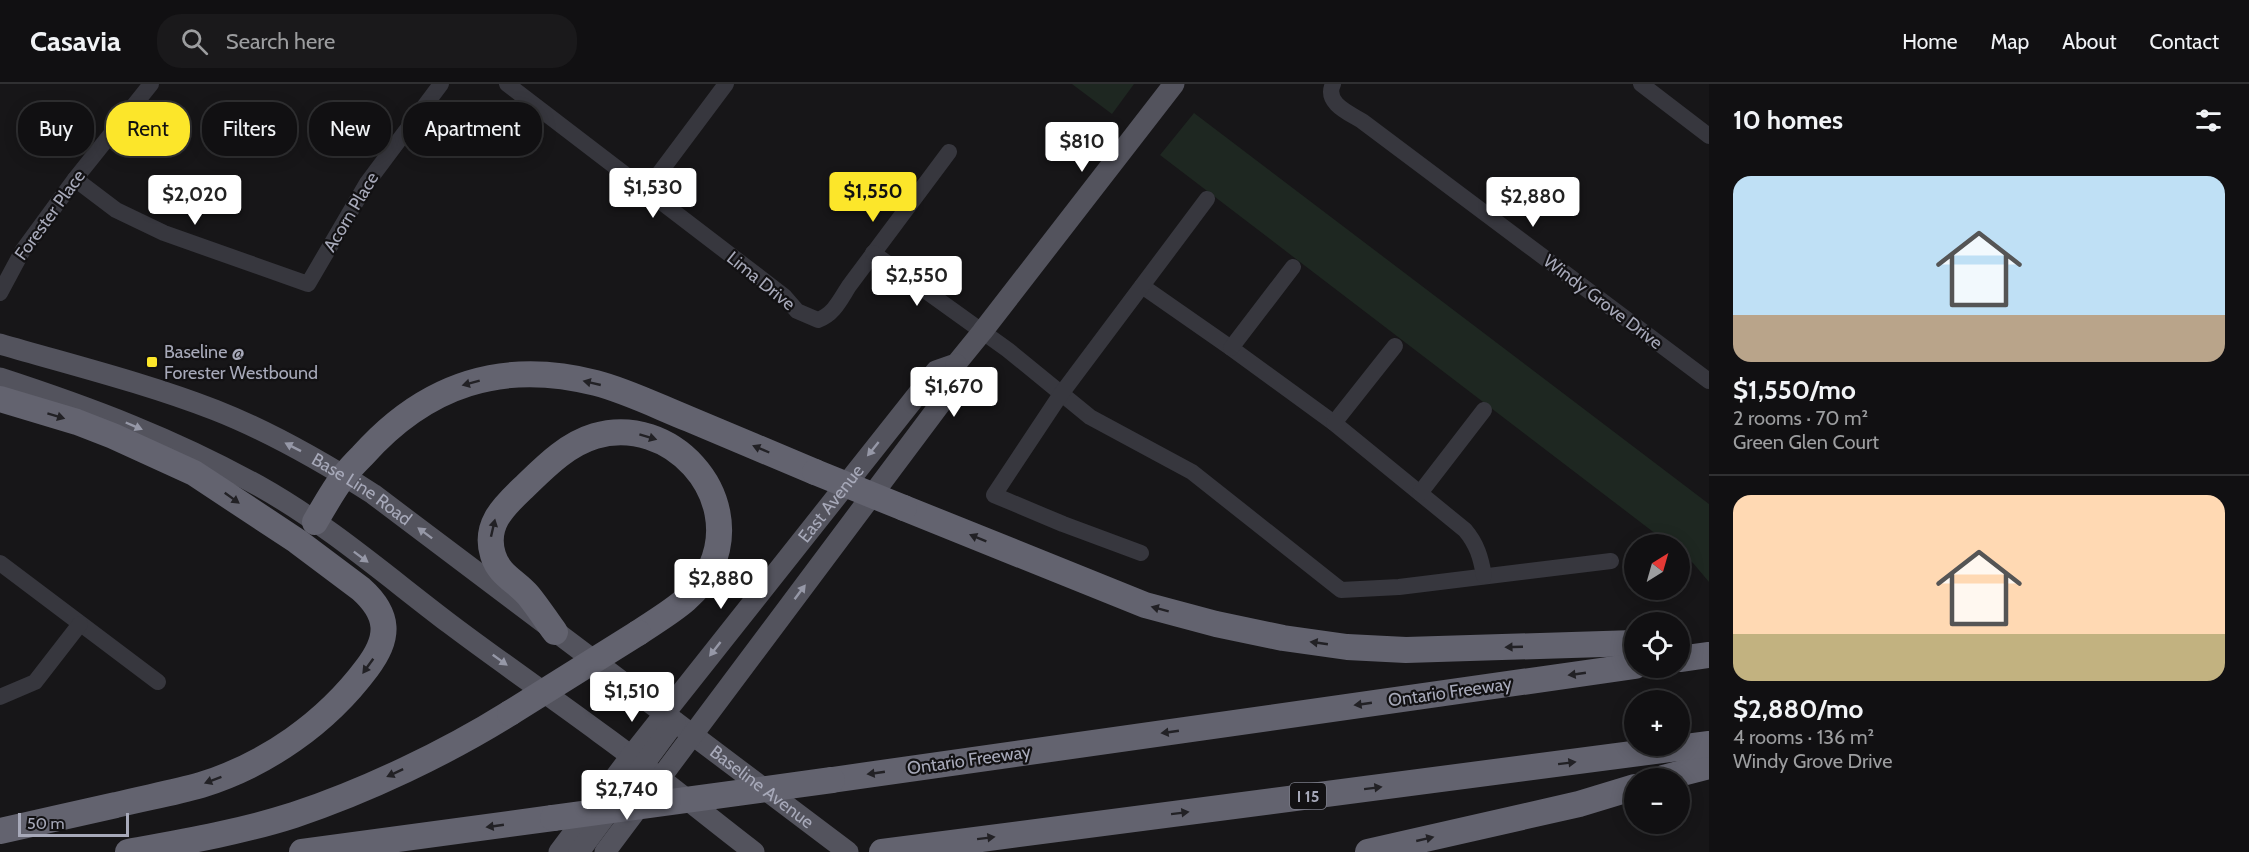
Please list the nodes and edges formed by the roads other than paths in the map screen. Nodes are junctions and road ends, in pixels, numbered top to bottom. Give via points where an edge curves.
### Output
1 (151, 84) edge
2 (441, 84) edge
3 (507, 84) edge
4 (726, 84) edge
5 (1174, 84) edge
6 (1641, 84) edge
7 (1332, 86) edge
8 (1709, 136) edge
9 (949, 152) dead end
10 (75, 180) junction
11 (646, 191) junction
12 (1207, 199) dead end
13 (873, 253) junction
14 (1293, 267) dead end
15 (1142, 286) junction
16 (0, 293) edge
17 (982, 332) junction
18 (0, 344) edge
19 (1395, 346) dead end
20 (1232, 348) junction
21 (956, 364) junction
22 (0, 378) edge
23 (1709, 381) edge
24 (1061, 394) junction
25 (0, 399) edge
26 (1484, 410) dead end
27 (1334, 423) junction
28 (344, 475) junction
29 (1420, 493) junction
30 (315, 522) junction
31 (1141, 553) dead end
32 (1611, 561) dead end
33 (0, 563) edge
34 (1484, 576) junction
35 (80, 624) junction
36 (555, 632) junction
37 (1624, 643) edge
38 (1624, 668) edge
39 (158, 682) dead end
40 (0, 697) edge
41 (670, 718) junction
42 (692, 735) junction
43 (1709, 744) edge
44 (637, 761) junction
45 (1709, 766) edge
46 (1690, 771) edge
47 (660, 779) junction
48 (1624, 790) edge
49 (0, 831) edge
50 (128, 852) edge
51 (302, 852) edge
52 (560, 852) edge
53 (579, 852) edge
54 (605, 852) edge
55 (754, 852) edge
56 (848, 852) edge
57 (882, 852) edge
58 (1368, 852) edge

1 - 10 street, Forester Place
2 - 10 street, Acorn Place via 367,183 308,284 164,233 116,210
3 - 11 street, Lima Drive
4 - 11 street
5 - 17 main road, East Avenue
6 - 8 street
7 - 23 street, Windy Grove Drive via 1331,98 1340,108
9 - 13 street
10 - 16 street, Forester Place via 23,250
11 - 13 street, Lima Drive via 784,296 797,311 818,320 834,309
12 - 15 street
13 - 17 street
14 - 20 street
15 - 20 street
15 - 24 street
17 - 21 main road, East Avenue
17 - 24 street
28 -> 18 main road, Base Line Road via 216,410
19 - 27 street
20 - 27 street
21 -> 41 main road, East Avenue via 936,371
42 -> 21 main road, East Avenue via 956,383
22 -> 30 main road via 95,409 162,438 261,488
24 - 31 street via 994,495
24 - 34 street via 1090,417 1192,472 1341,590
25 -> 49 highway via 104,432 194,473 362,589 381,612 384,628 375,657 347,693 303,732 254,763 201,784
26 - 29 street
27 - 29 street
28 - 30 highway
36 -> 28 main road, Base Line Road
37 -> 28 highway, bridge via 1406,650 1347,647 1216,624 1145,605 655,405 597,384 558,376 520,374 486,379 435,396 380,436
29 - 34 street via 1474,540
30 -> 44 main road
32 - 34 street
33 - 35 street
35 - 39 street
35 - 40 street via 35,682
36 - 41 main road, Base Line Road
36 -> 50 highway, bridge via 527,594 496,563 491,543 494,520 504,506 567,450 592,436 645,435 671,446 695,465 709,485 719,516 720,533 711,567 685,602 510,713 354,792 293,815
38 -> 51 highway, Ontario Freeway, bridge
41 - 42 main road, Baseline Avenue
41 - 44 main road, East Avenue
42 - 47 main road, East Avenue
42 - 56 main road, Baseline Avenue
57 -> 43 highway, I 15
44 - 47 main road
44 - 52 main road
44 - 53 main road
45 - 46 highway
47 - 54 main road, East Avenue
47 - 55 main road
58 -> 48 highway

